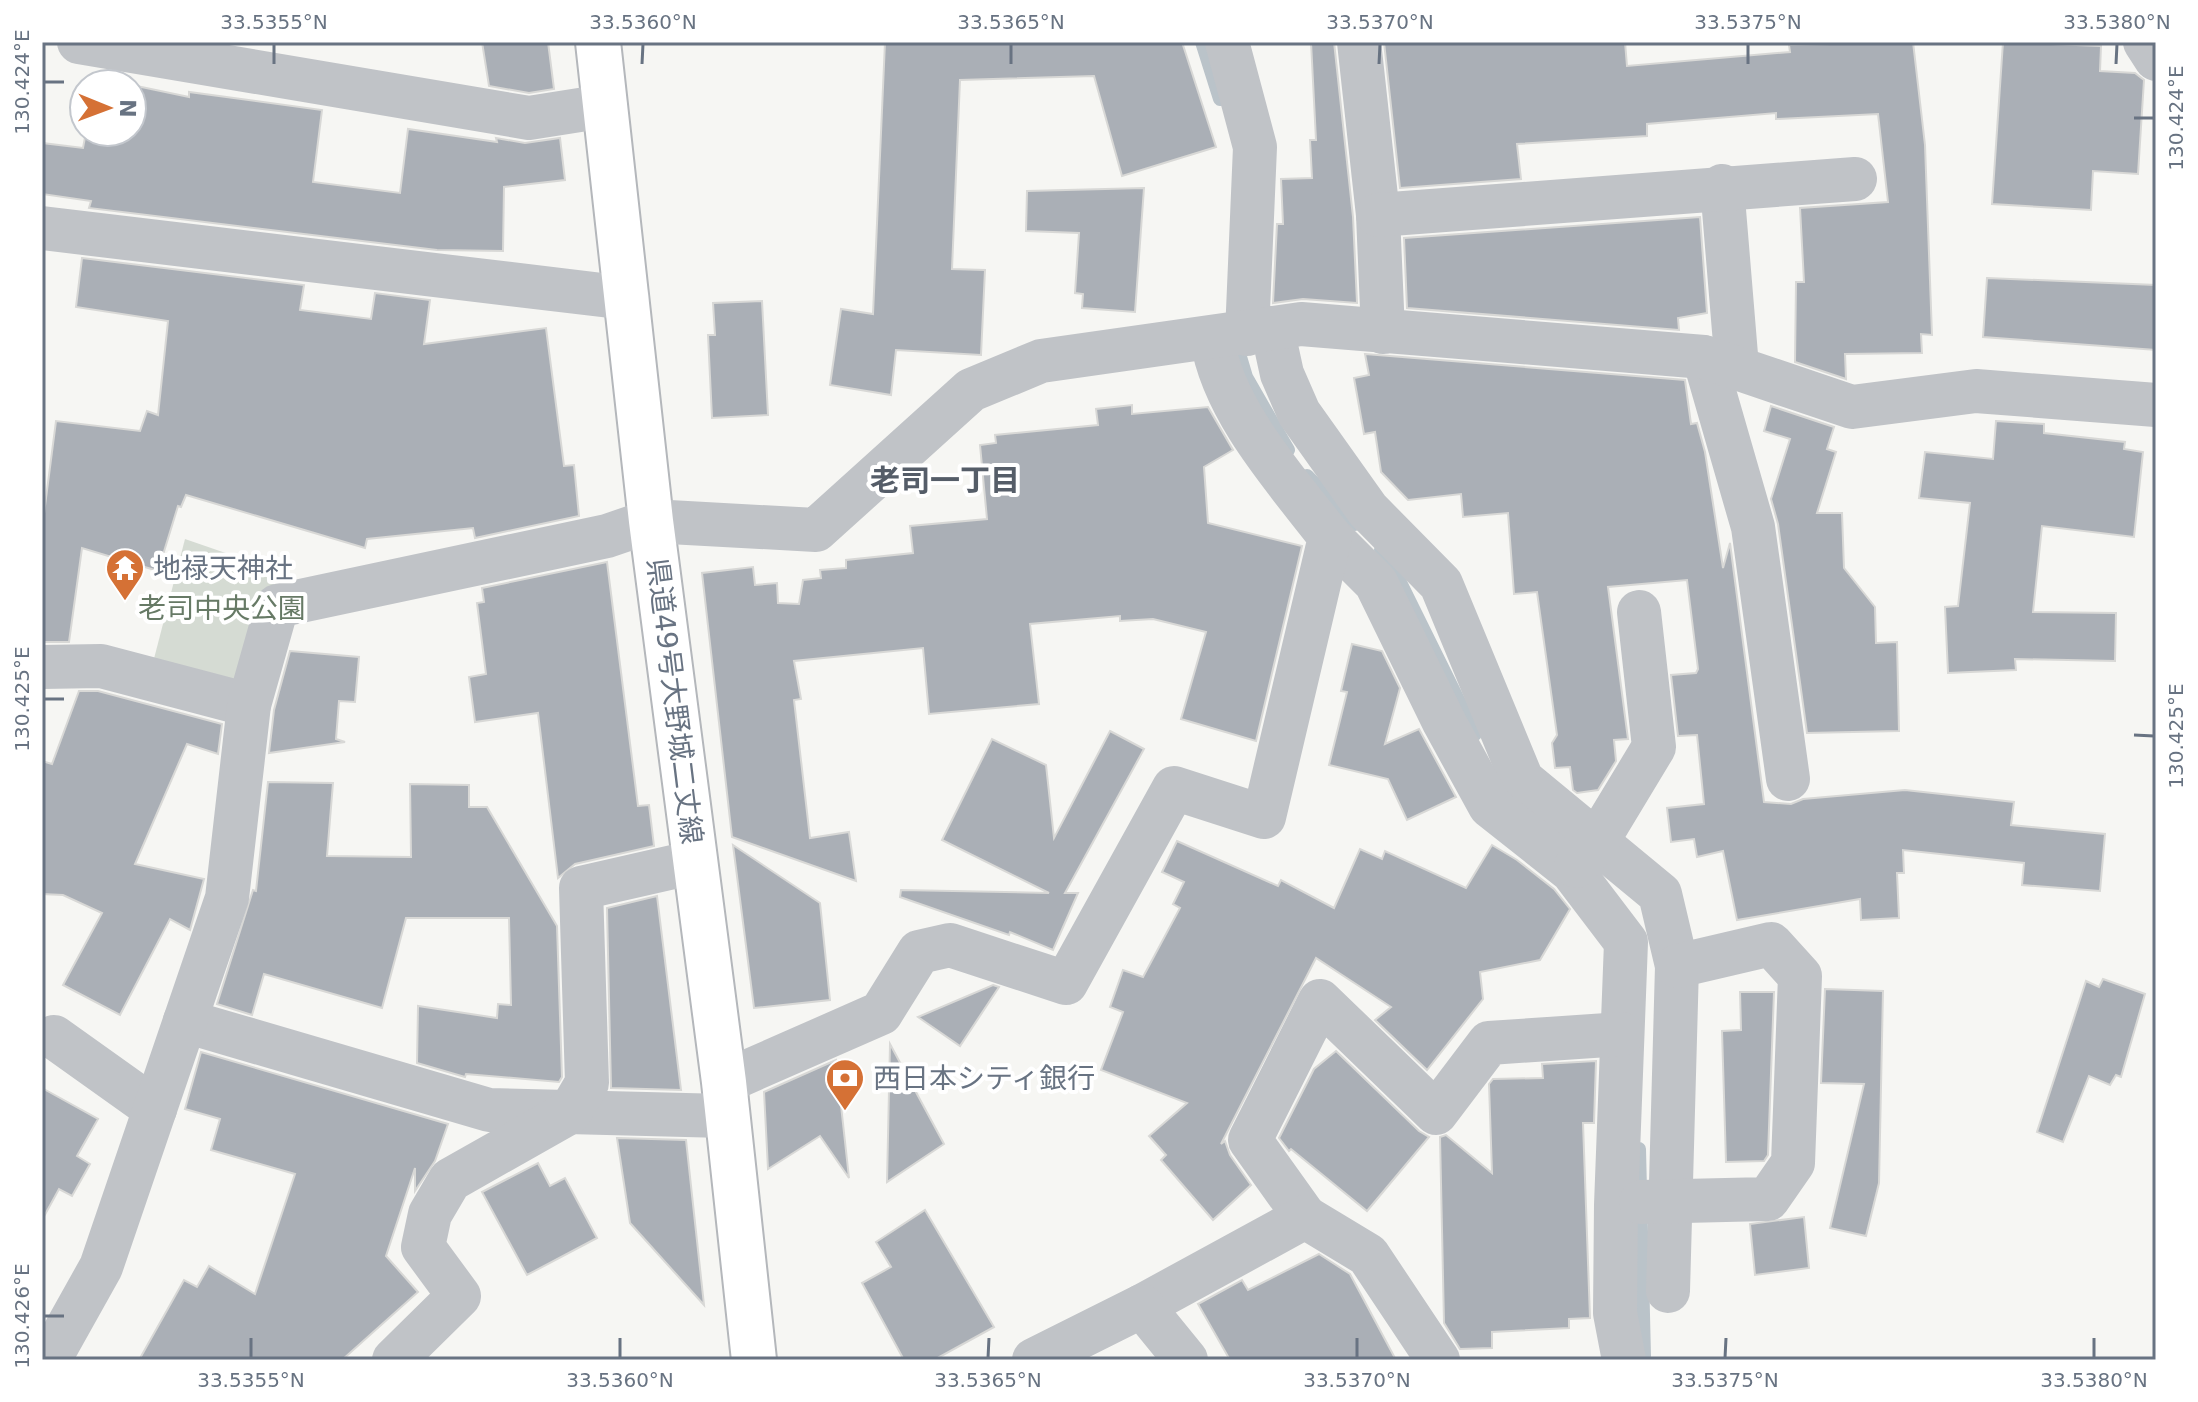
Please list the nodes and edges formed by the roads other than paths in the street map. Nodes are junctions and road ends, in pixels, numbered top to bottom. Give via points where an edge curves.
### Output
1 (79, 42) edge
2 (598, 42) edge
3 (1227, 42) edge
4 (1359, 42) edge
5 (2145, 42) edge
6 (2156, 59) edge
7 (605, 106) junction
8 (1855, 179) dead end
9 (1722, 186) junction
10 (1378, 215) junction
11 (42, 228) edge
12 (627, 298) junction
13 (1383, 332) junction
14 (1244, 334) junction
15 (1720, 362) junction
16 (2156, 405) edge
17 (651, 521) junction
18 (1330, 537) junction
19 (1639, 612) dead end
20 (42, 667) edge
21 (249, 705) junction
22 (1788, 779) dead end
23 (1584, 857) junction
24 (695, 862) junction
25 (1677, 966) junction
26 (185, 1021) junction
27 (1622, 1034) junction
28 (54, 1037) dead end
29 (724, 1099) junction
30 (155, 1109) junction
31 (570, 1112) junction
32 (1646, 1202) junction
33 (1305, 1217) junction
34 (1668, 1291) dead end
35 (1142, 1306) junction
36 (49, 1360) edge
37 (394, 1360) edge
38 (754, 1360) edge
39 (1034, 1360) edge
40 (1186, 1360) edge
41 (1438, 1360) edge
42 (1624, 1360) edge

1 - 7 street via 529,118
2 - 7 main road, 県道49号大野城二丈線
3 - 14 street via 1255,147
4 - 10 street
5 - 6 street
7 - 12 main road, 県道49号大野城二丈線
8 - 9 street
9 - 10 street
9 - 15 street
10 - 13 street
11 - 12 street
12 - 17 main road, 県道49号大野城二丈線
13 - 14 street via 1301,324
13 - 15 street
14 - 17 street via 1041,361 971,390 816,530
14 - 18 street via 1217,369 1268,458
14 - 23 street via 1282,374 1299,413 1368,510 1441,584 1522,780
15 - 16 street via 1852,407 1976,391
15 - 22 street via 1753,527
17 - 21 street via 607,536 277,606
17 - 24 main road, 県道49号大野城二丈線
18 - 23 street via 1376,583 1490,806
18 - 29 street via 1264,817 1174,788 1066,983 950,945 919,952 881,1013
19 - 23 street via 1654,747
20 - 21 street via 101,666
21 - 26 street via 227,898
23 - 25 street via 1660,894
23 - 27 street via 1626,942
24 - 29 main road, 県道49号大野城二丈線
24 - 31 street via 581,888 587,1083
25 - 32 street
25 - 32 street via 1771,944 1800,976 1793,1163 1768,1199
26 - 30 street
26 - 31 street via 489,1110
27 - 32 street
27 - 33 street via 1489,1043 1436,1113 1320,1001 1250,1140
28 - 30 street
29 - 31 street
29 - 38 main road, 県道49号大野城二丈線
30 - 36 street via 101,1267
31 - 37 street via 450,1180 430,1214 423,1247 459,1296
32 - 34 street
32 - 42 street via 1615,1313
33 - 35 street
33 - 41 street via 1368,1255
35 - 39 street
35 - 40 street

